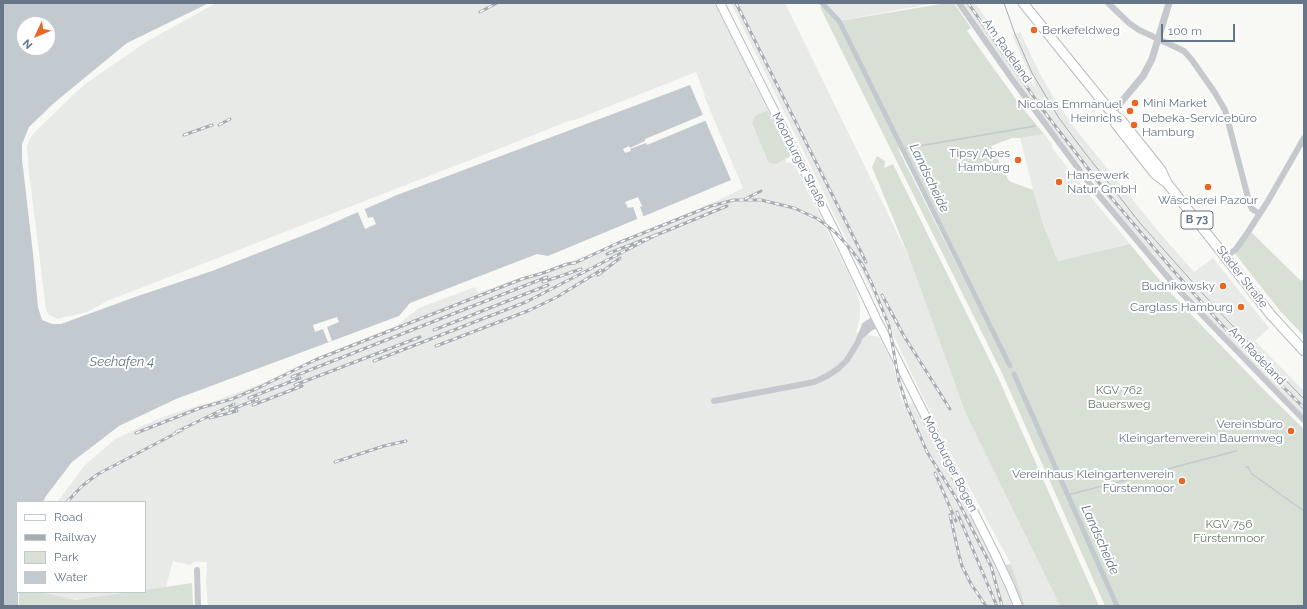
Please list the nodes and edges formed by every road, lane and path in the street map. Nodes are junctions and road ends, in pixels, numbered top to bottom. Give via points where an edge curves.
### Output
1 (720, 3) edge
2 (959, 3) edge
3 (1023, 3) edge
4 (1108, 3) edge
5 (1169, 3) edge
6 (1158, 39) junction
7 (1112, 113) junction
8 (1304, 138) edge
9 (1260, 214) junction
10 (1226, 257) junction
11 (877, 321) junction
12 (1304, 352) edge
13 (714, 401) dead end
14 (1304, 420) edge
15 (197, 570) dead end
16 (198, 606) edge
17 (1018, 606) edge

1 - 11 main road, Moorburger Straße
2 - 14 street, Am Radeland via 1092,187 1177,288
3 - 7 main road, Stader Straße / B 73
4 - 6 street via 1129,23
5 - 6 street
6 - 7 street via 1143,76
6 - 9 street via 1188,55 1222,104 1250,205
7 - 10 main road, Stader Straße / B 73 via 1116,124
8 - 9 street
9 - 10 street via 1236,249
10 - 12 main road, Stader Straße / B 73
11 - 13 street via 865,324 856,347 843,364 827,376 814,382
11 - 17 main road, Moorburger Bogen via 1000,564
15 - 16 street

